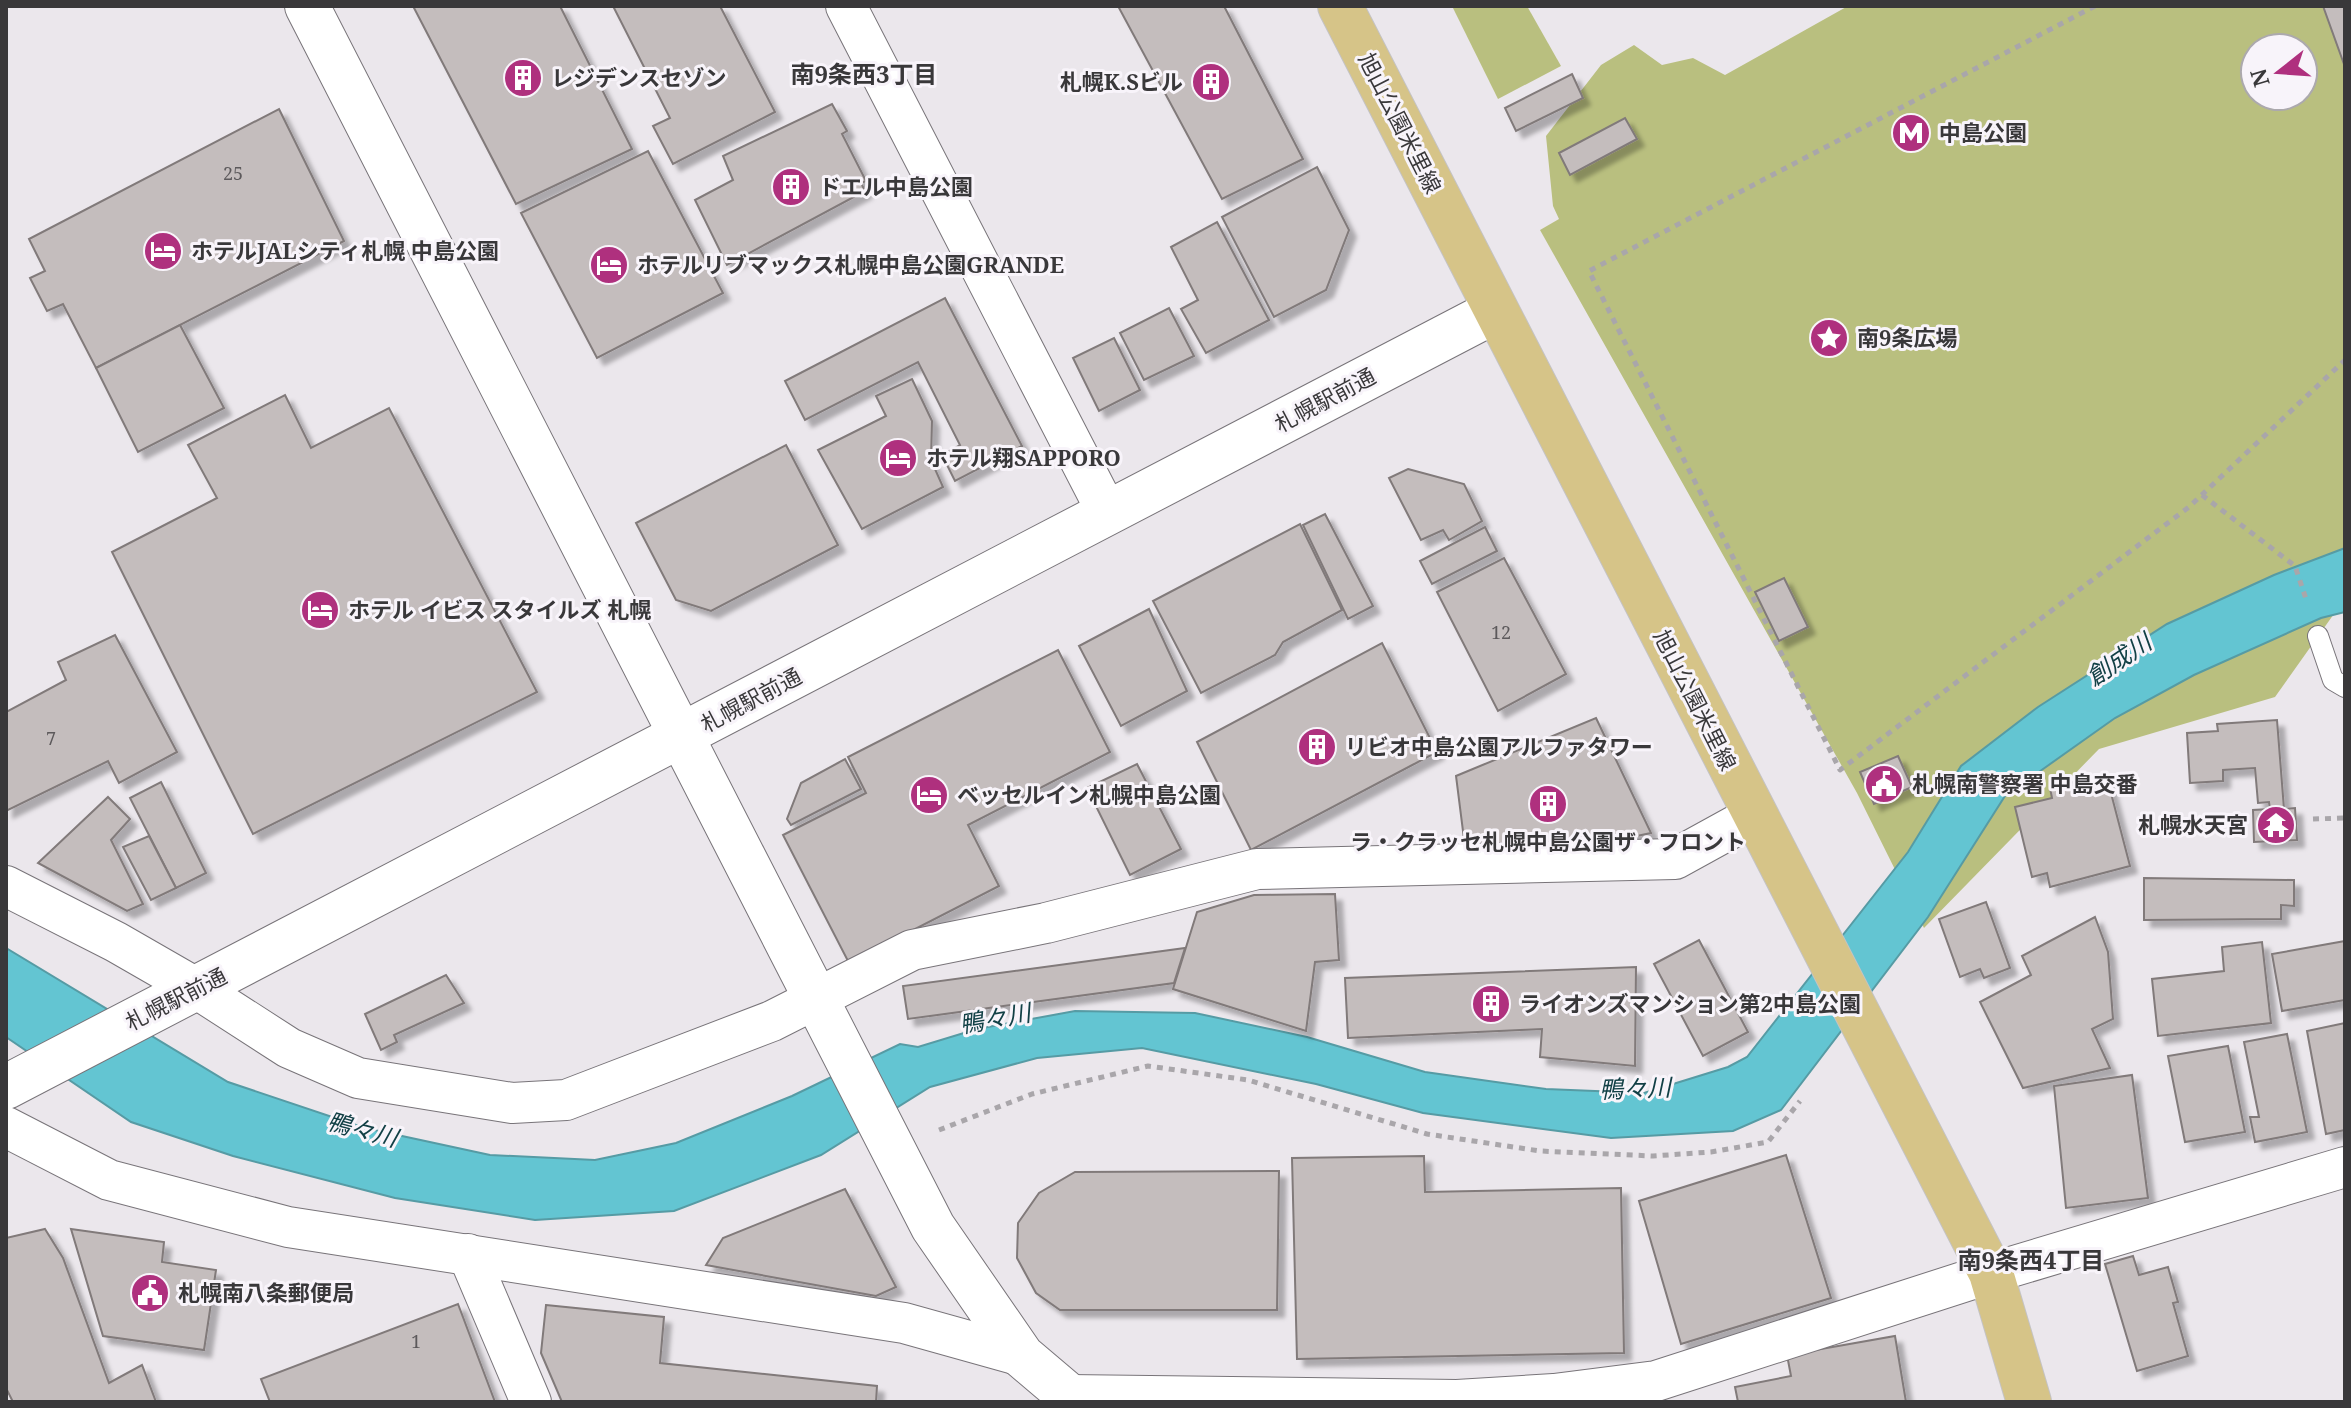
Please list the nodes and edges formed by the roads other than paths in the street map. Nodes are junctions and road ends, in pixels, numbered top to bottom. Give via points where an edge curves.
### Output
1 (307, 6) edge
2 (846, 6) edge
3 (1340, 6) edge
4 (1495, 311) junction
5 (1108, 514) junction
6 (2318, 636) dead end
7 (2345, 687) edge
8 (681, 737) junction
9 (1755, 815) junction
10 (6, 886) edge
11 (196, 988) junction
12 (816, 998) junction
13 (6, 1087) edge
14 (6, 1127) edge
15 (2345, 1167) edge
16 (468, 1254) junction
17 (1991, 1273) junction
18 (1022, 1356) junction
19 (1070, 1399) edge
20 (531, 1402) edge
21 (2029, 1402) edge

1 - 8 street
2 - 5 street
3 - 4 main road, 旭山公園米里線
4 - 5 street, 札幌駅前通
4 - 9 main road, 旭山公園米里線
5 - 8 street, 札幌駅前通
6 - 7 lane via 2333,680
8 - 11 street, 札幌駅前通
8 - 12 street
9 - 12 street via 1675,859 1257,869 1046,923 912,950
9 - 17 main road, 旭山公園米里線
10 - 11 street
11 - 12 street via 289,1048 358,1078 512,1103 566,1100 772,1021
11 - 13 street, 札幌駅前通
12 - 18 street via 933,1227
14 - 16 street via 109,1180 288,1227
15 - 17 street
16 - 18 street via 904,1323
16 - 20 street
17 - 19 street via 1656,1381 1457,1400
17 - 21 main road, 旭山公園米里線
18 - 19 street

